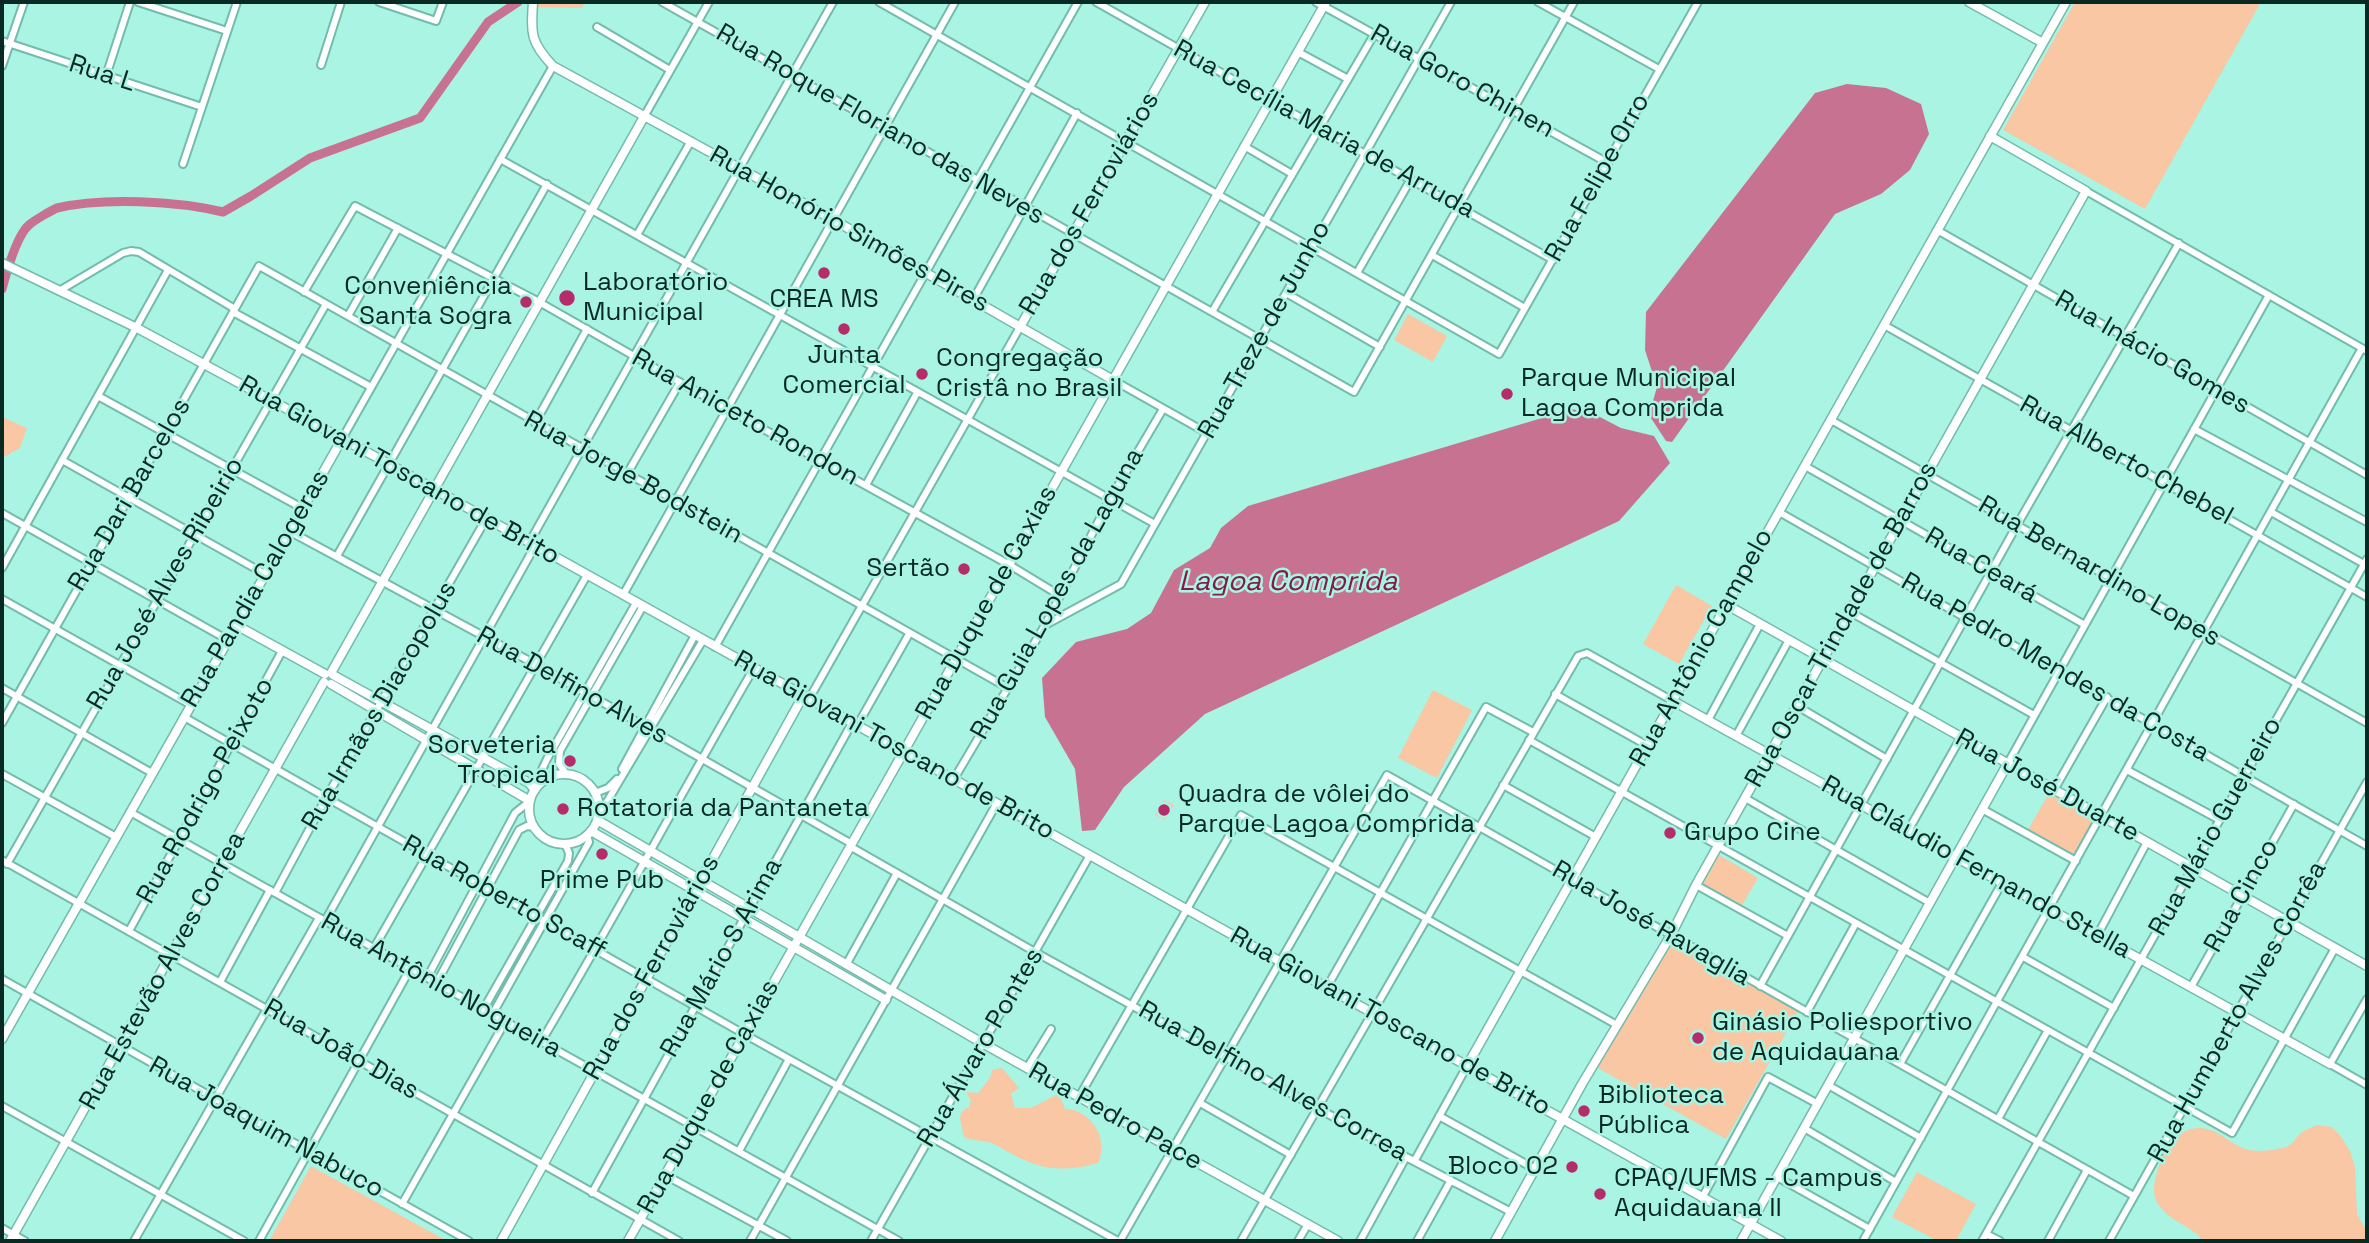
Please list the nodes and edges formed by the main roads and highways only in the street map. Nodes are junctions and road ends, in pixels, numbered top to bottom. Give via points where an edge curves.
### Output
1 (1205, 2) edge
2 (1969, 2) edge
3 (2066, 2) edge
4 (1322, 3) edge
5 (532, 6) edge
6 (2043, 43) junction
7 (645, 115) junction
8 (1990, 136) junction
9 (2, 263) edge
10 (1020, 327) junction
11 (1113, 380) junction
12 (342, 439) junction
13 (433, 490) junction
14 (1727, 605) junction
15 (236, 625) junction
16 (1823, 659) junction
17 (329, 679) junction
18 (806, 697) junction
19 (1673, 701) junction
20 (904, 752) junction
21 (1770, 754) junction
22 (2008, 763) junction
23 (536, 789) junction
24 (530, 800) junction
25 (597, 818) junction
26 (589, 833) junction
27 (1955, 857) junction
28 (701, 880) junction
29 (695, 890) junction
30 (799, 937) junction
31 (793, 947) junction
32 (2367, 966) edge
33 (886, 1000) road end
34 (2, 1039) edge
35 (2330, 1065) road end
36 (1467, 1066) junction
37 (1563, 1119) junction
38 (1750, 1224) junction
39 (12, 1238) edge
40 (501, 1241) edge
41 (628, 1241) edge
42 (1338, 1241) edge
43 (1495, 1241) edge
44 (1741, 1241) edge
45 (1781, 1241) edge

1 - 10 main road, Rua dos Ferroviários
2 - 6 main road
3 - 6 main road, Rua Antônio Campelo
4 - 11 main road, Rua Duque de Caxias
5 - 7 main road, Rua Honório Simões Pires via 531,32 540,53 553,66
6 - 8 main road, Rua Antônio Campelo
7 - 10 main road, Rua Honório Simões Pires
7 - 13 main road, Rua Estevão Alves Correa
8 - 14 main road, Rua Antônio Campelo
8 - 16 main road, Rua Oscar Trindade de Barros via 2086,191
9 - 12 main road, Rua Giovani Toscano de Brito via 205,363
10 - 11 main road, Rua Honório Simões Pires
11 - 20 main road, Rua Duque de Caxias
12 - 13 main road, Rua Giovani Toscano de Brito
12 - 15 main road, Rua Pandia Calogeras
13 - 17 main road, Rua Estevão Alves Correa
13 - 18 main road, Rua Giovani Toscano de Brito
14 - 16 main road, Rua José Duarte
14 - 19 main road, Rua Antônio Campelo
15 - 17 main road
15 - 34 main road, Rua Pandia Calogeras
16 - 21 main road, Rua Oscar Trindade de Barros
16 - 22 main road, Rua José Duarte
17 - 23 main road via 433,728
17 - 24 main road via 377,712
17 - 39 main road, Rua Estevão Alves Correa
18 - 20 main road, Rua Giovani Toscano de Brito
18 - 28 main road, Rua dos Ferroviários
19 - 21 main road, Rua Cláudio Fernando Stella
19 - 36 main road, Rua Antônio Campelo
20 - 30 main road, Rua Duque de Caxias
20 - 36 main road, Rua Giovani Toscano de Brito
21 - 27 main road, Rua Cláudio Fernando Stella
21 - 37 main road, Rua Oscar Trindade de Barros
22 - 27 main road
22 - 32 main road, Rua José Duarte
23 - 24 main road
23 - 25 main road via 556,776 578,778 594,793
24 - 26 main road via 530,818 547,839 565,844
25 - 26 main road
25 - 28 main road, Rua Pedro Pace
26 - 29 main road
27 - 35 main road, Rua Cláudio Fernando Stella
27 - 38 main road
28 - 29 main road, Rua dos Ferroviários
28 - 30 main road, Rua Pedro Pace
29 - 31 main road
29 - 40 main road, Rua dos Ferroviários
30 - 31 main road, Rua Duque de Caxias
30 - 42 main road, Rua Pedro Pace
31 - 33 main road
31 - 41 main road, Rua Duque de Caxias
36 - 37 main road, Rua Giovani Toscano de Brito
37 - 38 main road, Rua Giovani Toscano de Brito
37 - 43 main road, Rua Oscar Trindade de Barros
38 - 44 main road
38 - 45 main road, Rua Giovani Toscano de Brito

